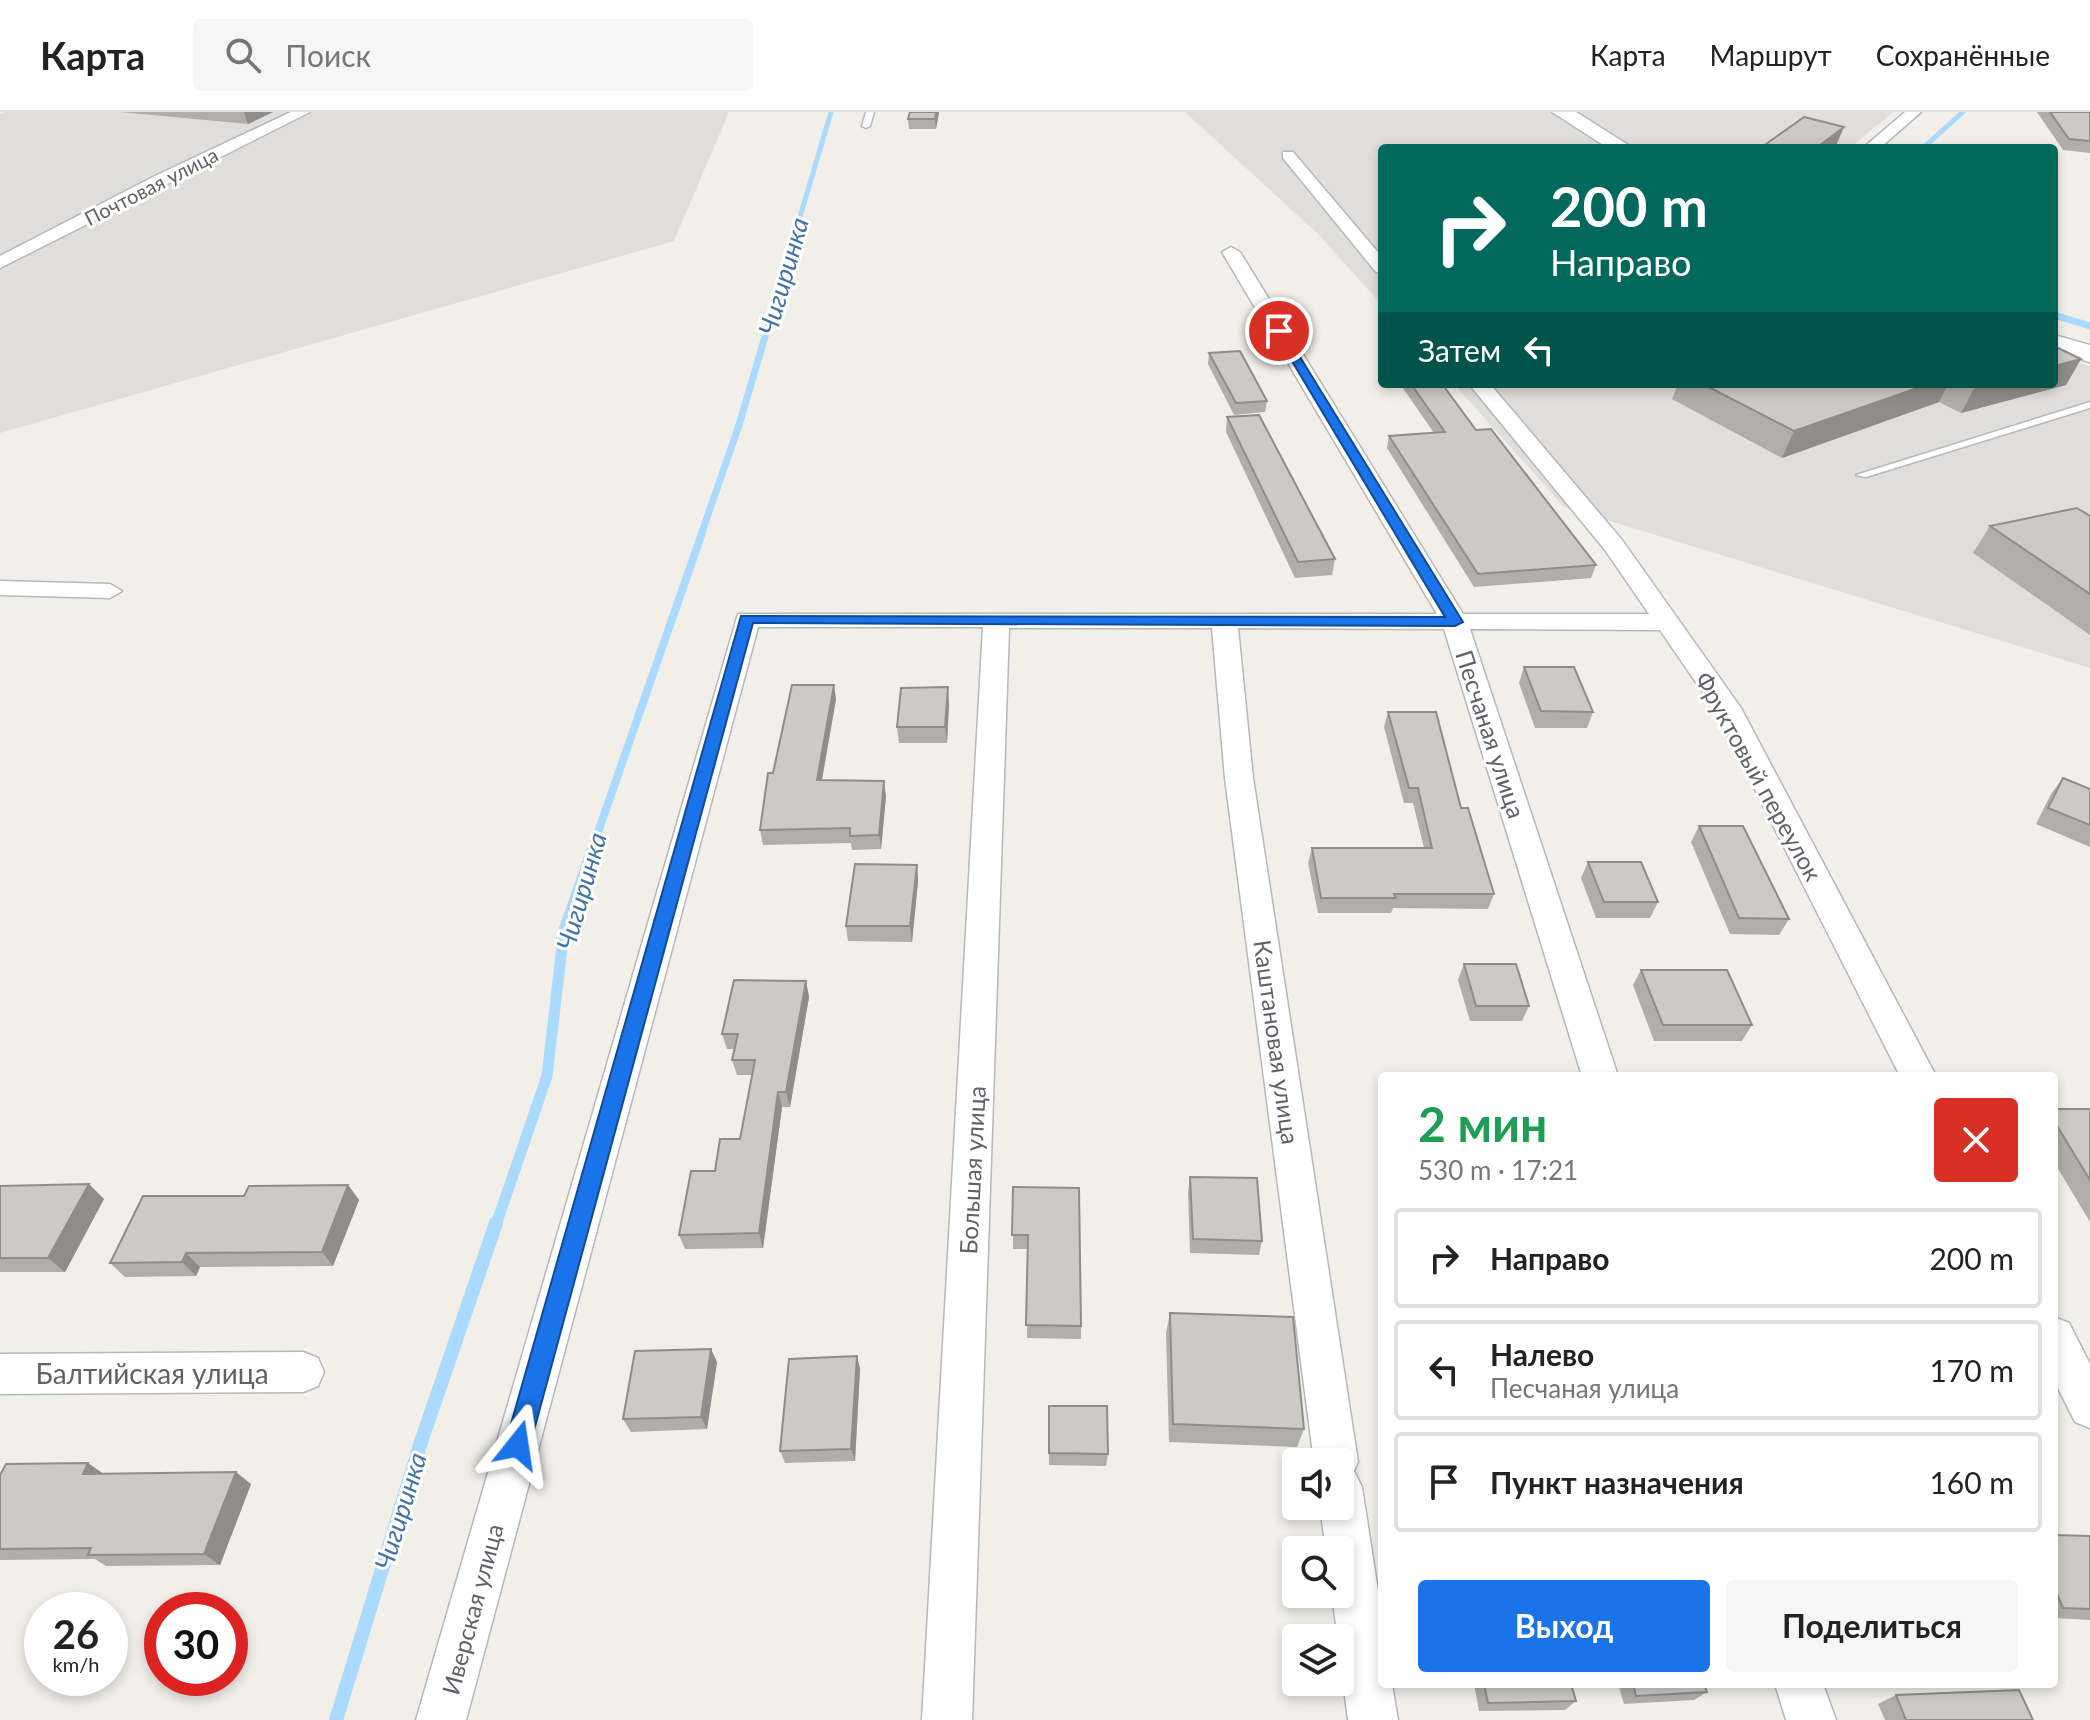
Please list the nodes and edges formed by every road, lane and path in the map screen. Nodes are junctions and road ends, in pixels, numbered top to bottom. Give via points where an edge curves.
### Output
1 (303, 112) edge
2 (870, 112) edge
3 (1562, 112) edge
4 (1914, 112) edge
5 (866, 126) dead end
6 (1616, 144) edge
7 (1876, 144) edge
8 (1288, 155) dead end
9 (1231, 252) dead end
10 (0, 263) edge
11 (1378, 263) edge
12 (2058, 344) edge
13 (2090, 354) edge
14 (1482, 388) edge
15 (2090, 405) edge
16 (1862, 475) dead end
17 (0, 588) edge
18 (110, 591) dead end
19 (996, 620) junction
20 (1224, 621) junction
21 (1455, 622) junction
22 (1670, 622) junction
23 (1599, 1072) edge
24 (1916, 1072) edge
25 (2058, 1345) edge
26 (303, 1372) dead end
27 (0, 1374) edge
28 (2090, 1407) edge
29 (1334, 1448) edge
30 (1345, 1520) edge
31 (1800, 1688) edge
32 (441, 1720) edge
33 (947, 1720) edge
34 (1373, 1720) edge
35 (1811, 1720) edge

1 - 10 street, Почтовая улица
2 - 5 lane
3 - 6 street
4 - 7 street
8 - 11 street
9 - 21 street, Песчаная улица
12 - 13 street
14 - 22 street, Фруктовый переулок via 1614,545
15 - 16 lane
17 - 18 street
19 - 20 street
19 - 32 street, Иверская улица via 747,619
19 - 33 street, Большая улица
20 - 21 street
20 - 29 street, Каштановая улица via 1239,778
21 - 22 street
21 - 23 street, Песчаная улица
22 - 24 street, Фруктовый переулок via 1727,708
25 - 28 street
26 - 27 street, Балтийская улица
30 - 34 street
31 - 35 street

